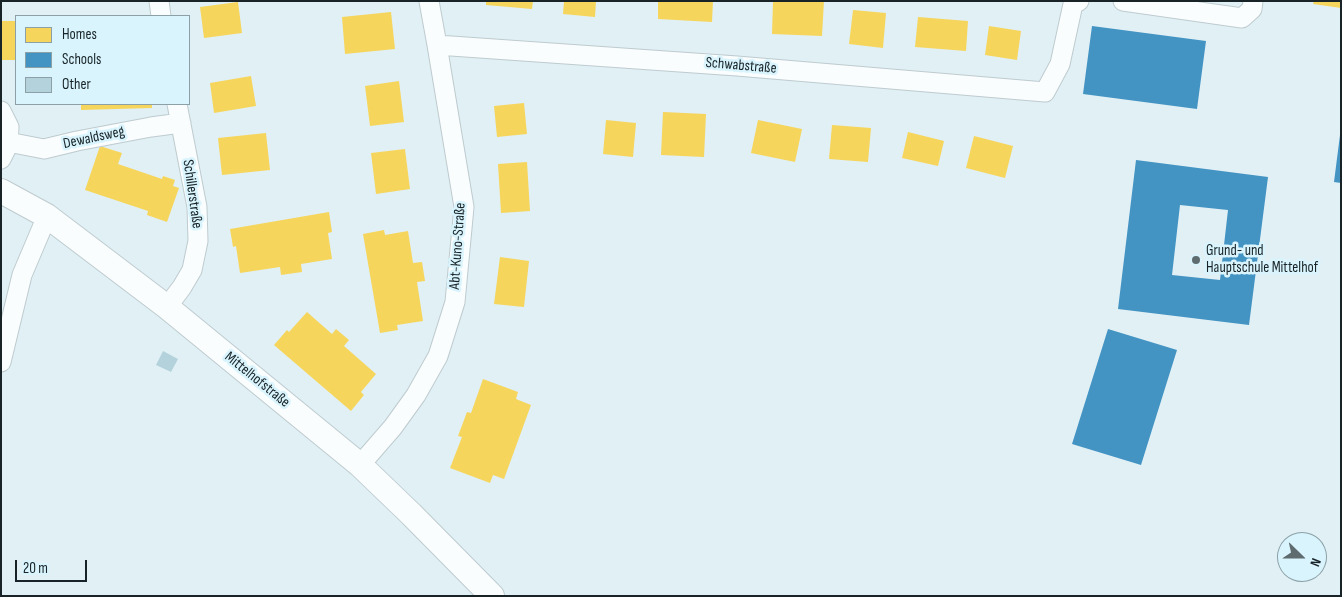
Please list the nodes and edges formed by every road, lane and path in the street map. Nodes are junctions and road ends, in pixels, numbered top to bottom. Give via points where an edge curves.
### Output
1 (159, 1) edge
2 (429, 1) edge
3 (1079, 1) edge
4 (1123, 1) edge
5 (1253, 1) edge
6 (161, 15) edge
7 (437, 45) junction
8 (178, 105) edge
9 (1, 111) edge
10 (181, 123) junction
11 (8, 142) junction
12 (1, 160) edge
13 (1, 191) edge
14 (47, 216) junction
15 (167, 307) junction
16 (1, 362) edge
17 (360, 465) junction
18 (492, 596) edge

1 - 6 street
2 - 7 street, Abt-Kuno-Straße
3 - 7 street, Schwabstraße via 1074,4 1060,64 1045,92
4 - 5 street via 1242,18 1252,9
7 - 17 street, Abt-Kuno-Straße via 464,207 455,302 438,356 416,395
8 - 10 street, Schillerstraße
9 - 11 street via 9,127
10 - 11 street, Dewaldsweg via 44,149
10 - 15 street, Schillerstraße via 197,207 198,241 192,270
11 - 12 street
13 - 14 street, Mittelhofstraße
14 - 15 street, Mittelhofstraße
14 - 16 street via 22,275
15 - 17 street, Mittelhofstraße
17 - 18 street, Mittelhofstraße

